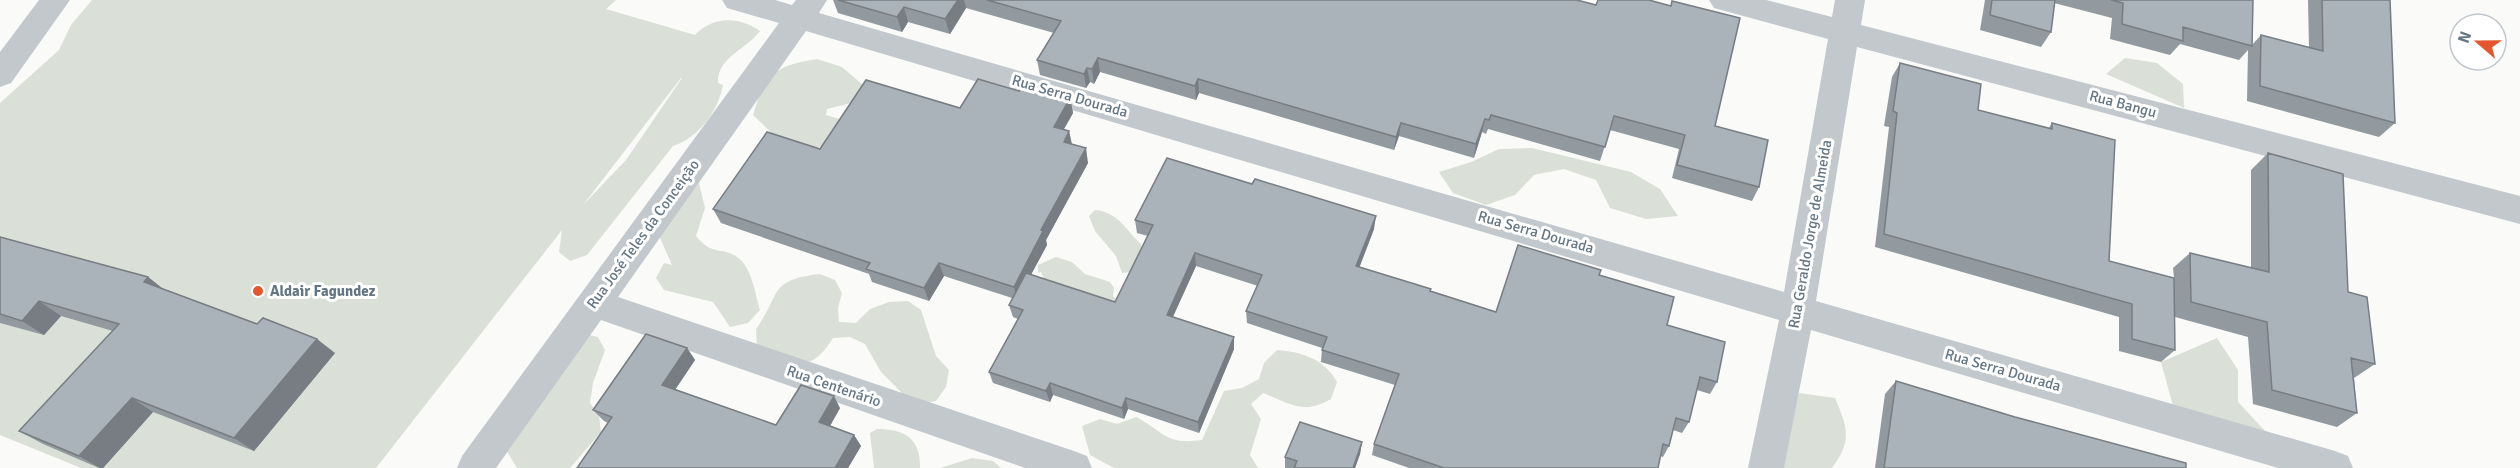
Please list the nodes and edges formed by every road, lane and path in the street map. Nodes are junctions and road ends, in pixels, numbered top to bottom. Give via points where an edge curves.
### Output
1 (55, 0) edge
2 (737, 0) edge
3 (1724, 0) edge
4 (806, 8) edge
5 (1847, 15) edge
6 (0, 75) edge
7 (2520, 210) edge
8 (593, 303) junction
9 (1798, 309) junction
10 (475, 468) edge
11 (1074, 468) edge
12 (1766, 468) edge
13 (2335, 468) edge

1 - 6 street
2 - 4 street, Rua Serra Dourada
3 - 5 street, Rua Bangu
4 - 8 street, Rua José Teles da Conceição
4 - 9 street, Rua Serra Dourada
5 - 7 street, Rua Bangu
5 - 9 street, Rua Geraldo Jorge de Almeida
8 - 10 street, Rua José Teles da Conceição
8 - 11 street, Rua Centenário
9 - 12 street, Rua Geraldo Jorge de Almeida
9 - 13 street, Rua Serra Dourada

